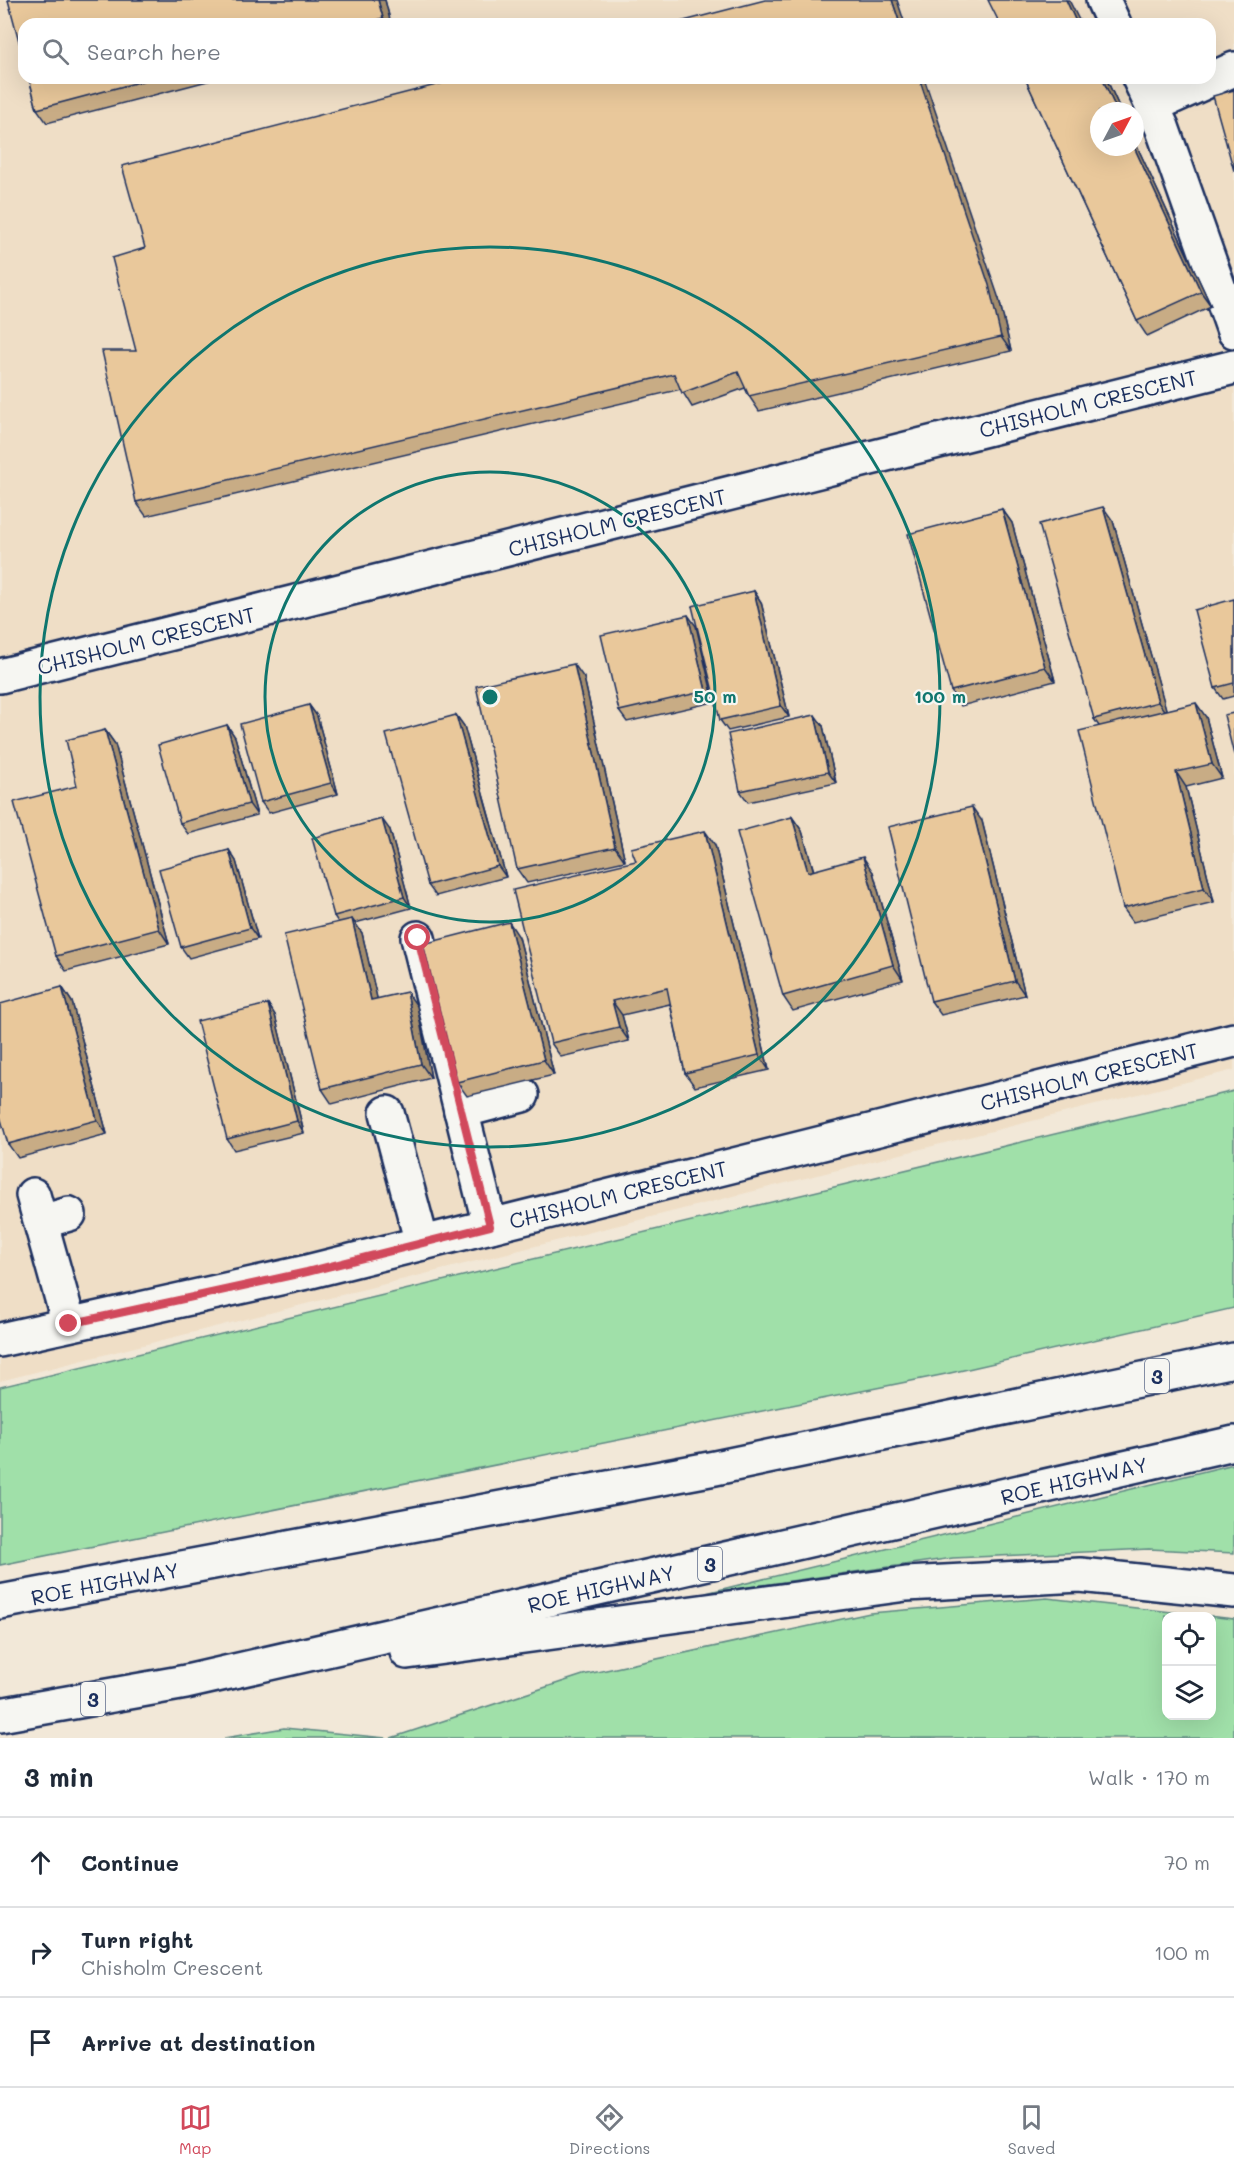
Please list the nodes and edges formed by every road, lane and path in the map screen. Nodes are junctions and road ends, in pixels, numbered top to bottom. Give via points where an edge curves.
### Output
1 (1103, 0) edge
2 (1111, 18) edge
3 (1234, 69) edge
4 (1216, 74) edge
5 (1177, 84) edge
6 (1146, 92) edge
7 (1234, 331) edge
8 (1234, 367) edge
9 (0, 676) edge
10 (418, 938) dead end
11 (1234, 1040) edge
12 (522, 1095) edge
13 (461, 1111) junction
14 (387, 1113) dead end
15 (48, 1210) dead end
16 (490, 1226) junction
17 (422, 1243) junction
18 (69, 1324) junction
19 (0, 1340) edge
20 (1234, 1360) edge
21 (1234, 1443) edge
22 (1234, 1592) edge
23 (0, 1602) edge
24 (186, 1682) junction
25 (0, 1714) edge

1 - 2 main road
3 - 4 main road
5 - 6 main road
6 - 7 main road
8 - 9 main road, CHISHOLM CRESCENT
10 - 13 main road
11 - 16 main road, CHISHOLM CRESCENT
12 - 13 main road
13 - 16 main road
14 - 17 main road
15 - 18 main road
16 - 17 main road, CHISHOLM CRESCENT
17 - 18 main road, CHISHOLM CRESCENT
18 - 19 main road, CHISHOLM CRESCENT
20 - 23 main road, ROE HIGHWAY / 3 via 715,1468
21 - 24 main road, ROE HIGHWAY / 3
22 - 24 main road via 1080,1575 906,1584
24 - 25 main road, ROE HIGHWAY / 3

